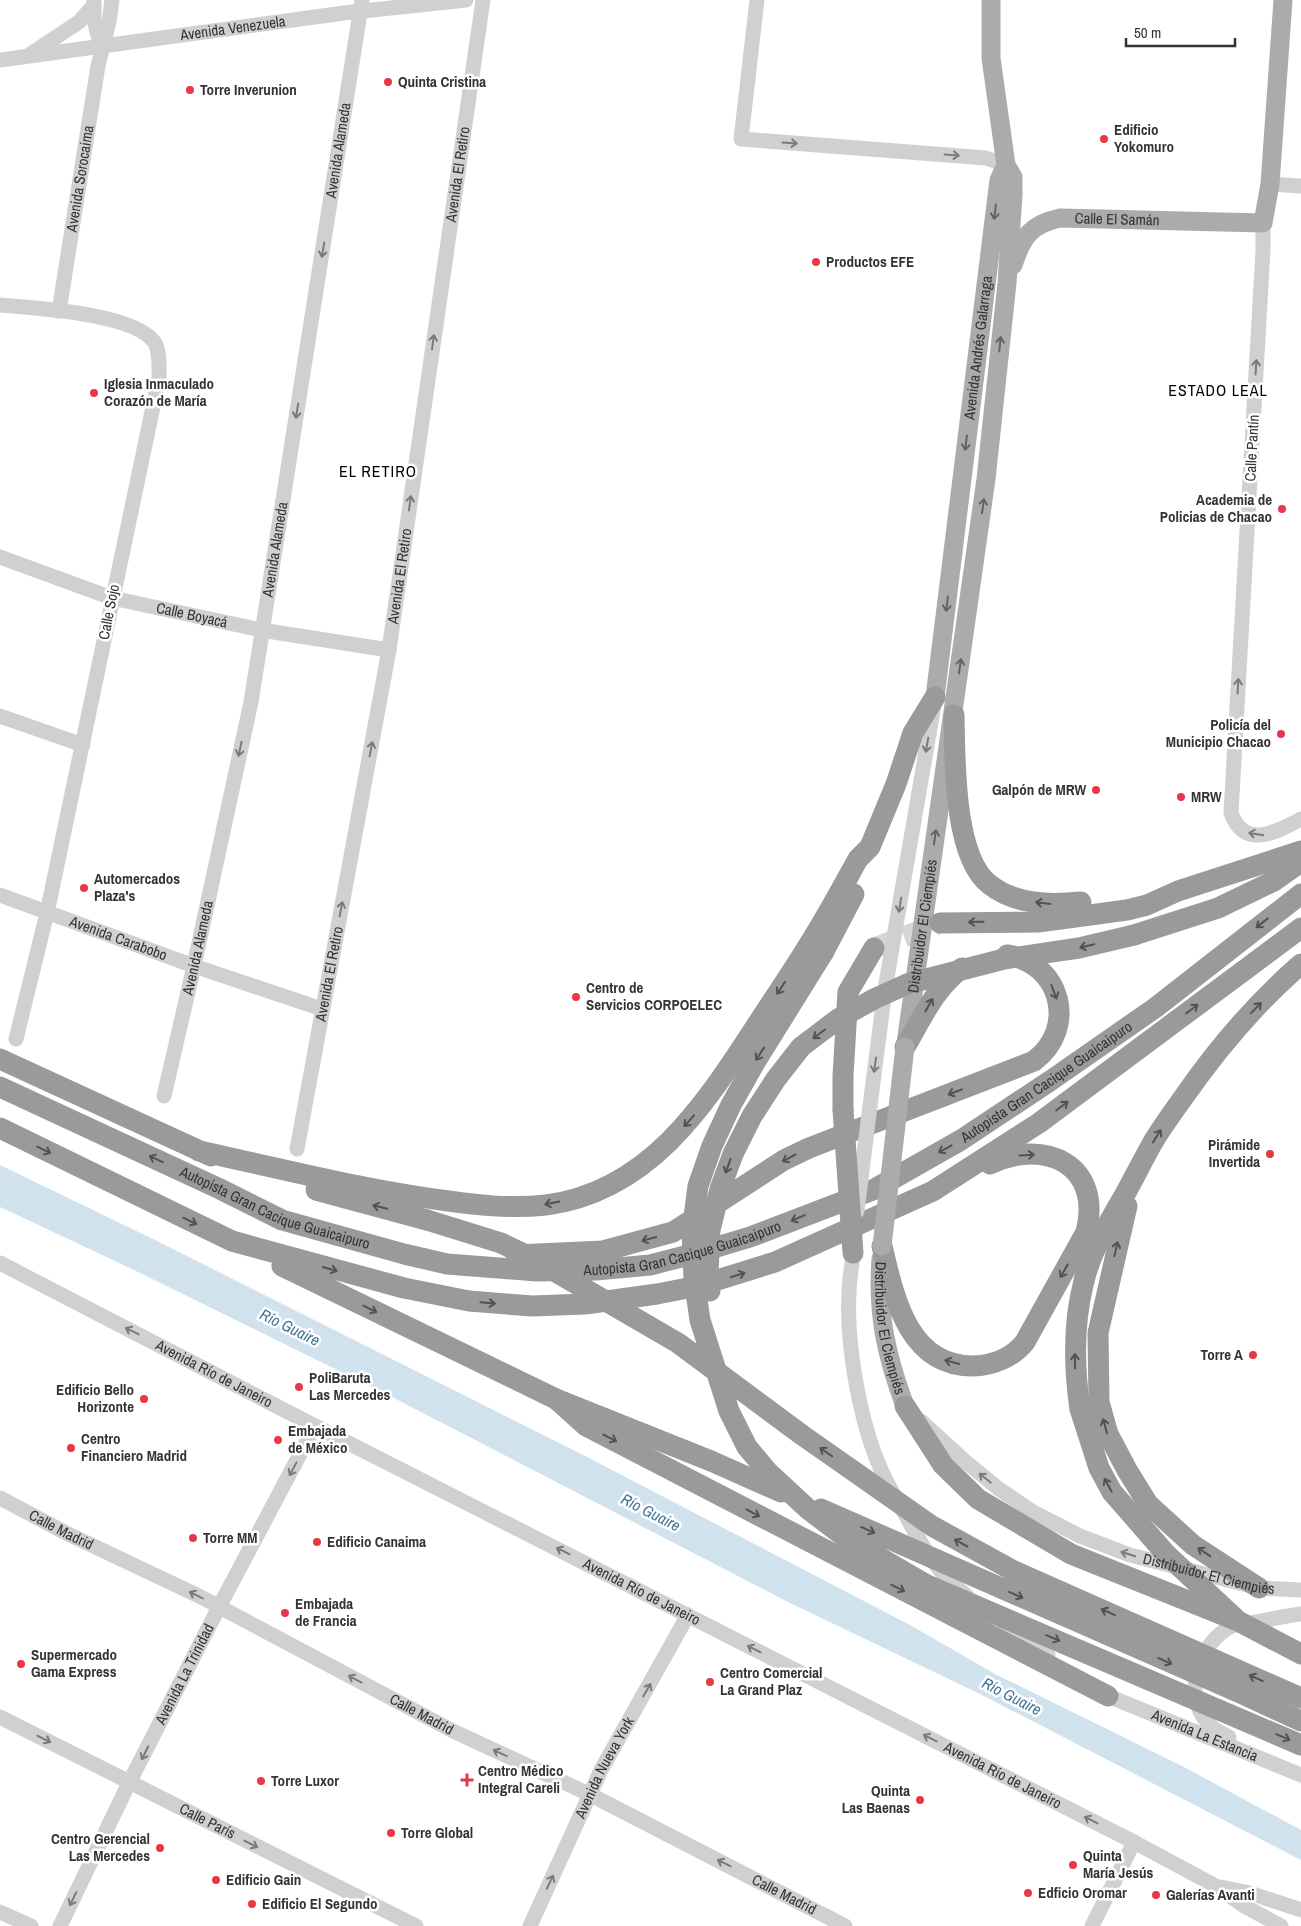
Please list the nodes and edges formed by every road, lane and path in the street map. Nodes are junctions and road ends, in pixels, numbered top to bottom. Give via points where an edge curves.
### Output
1 (112, 0) edge
2 (466, 0) edge
3 (483, 0) edge
4 (757, 0) edge
5 (991, 0) edge
6 (1283, 0) edge
7 (94, 3) edge
8 (362, 6) edge
9 (102, 48) junction
10 (26, 57) junction
11 (0, 60) edge
12 (1006, 165) junction
13 (1270, 184) junction
14 (1301, 186) edge
15 (1263, 223) junction
16 (1007, 283) junction
17 (0, 305) edge
18 (59, 311) junction
19 (0, 557) edge
20 (112, 598) junction
21 (261, 630) junction
22 (389, 650) junction
23 (935, 697) junction
24 (954, 715) junction
25 (0, 716) edge
26 (83, 745) junction
27 (1301, 819) edge
28 (870, 847) junction
29 (1301, 851) edge
30 (1301, 862) edge
31 (1178, 891) junction
32 (1301, 894) edge
33 (0, 895) edge
34 (47, 913) junction
35 (940, 923) tunnel mouth
36 (1301, 928) edge
37 (874, 948) tunnel mouth
38 (1301, 964) edge
39 (194, 966) junction
40 (322, 1009) junction
41 (16, 1039) dead end
42 (905, 1047) junction
43 (0, 1059) edge
44 (0, 1087) edge
45 (164, 1096) dead end
46 (0, 1128) edge
47 (297, 1149) dead end
48 (199, 1151) junction
49 (1134, 1179) junction
50 (220, 1189) junction
51 (934, 1191) junction
52 (232, 1241) junction
53 (882, 1246) junction
54 (853, 1252) junction
55 (0, 1263) edge
56 (556, 1399) junction
57 (905, 1406) junction
58 (315, 1426) junction
59 (747, 1447) junction
60 (0, 1498) edge
61 (1260, 1588) junction
62 (1301, 1590) edge
63 (219, 1607) junction
64 (1301, 1614) edge
65 (688, 1615) junction
66 (1238, 1621) junction
67 (1301, 1654) edge
68 (1108, 1696) junction
69 (1301, 1698) edge
70 (0, 1717) edge
71 (1301, 1721) edge
72 (1301, 1745) edge
73 (1283, 1767) junction
74 (1301, 1775) edge
75 (130, 1782) junction
76 (591, 1795) junction
77 (1134, 1842) junction
78 (1214, 1885) junction
79 (1301, 1910) edge
80 (0, 1912) edge
81 (31, 1926) edge
82 (60, 1926) edge
83 (416, 1926) edge
84 (530, 1926) edge
85 (845, 1926) edge
86 (1092, 1926) edge
87 (1281, 1926) edge

1 - 9 street, Avenida Sorocaima
2 - 8 street, Avenida Venezuela
22 -> 3 street, Avenida El Retiro
4 -> 12 street via 742,140 986,158
5 - 12 main road, Avenida Andrés Galarraga via 991,58
6 - 13 main road, Calle Pantín
7 - 9 street, Avenida Sorocaima via 94,20
7 - 10 street via 79,22
8 - 9 street, Avenida Venezuela
8 -> 21 street, Avenida Alameda
9 - 10 street, Avenida Venezuela
9 - 18 street, Avenida Sorocaima
10 - 11 street, Avenida Venezuela
12 - 16 main road via 1013,178
12 -> 23 main road, Avenida Andrés Galarraga via 999,180
13 - 14 street
13 - 15 main road, Calle Pantín
15 - 16 main road, Calle El Samán via 1074,217 1046,221 1024,239
27 -> 15 street, Calle Pantín via 1260,836 1238,827 1230,813
24 -> 16 main road, Avenida Andrés Galarraga via 986,479
17 - 18 street, Calle Sojo
18 - 20 street, Calle Sojo via 132,326 148,335 158,353 159,378
19 - 20 street, Calle Boyacá
20 - 21 street, Calle Boyacá
20 - 26 street, Calle Sojo
21 - 22 street, Calle Boyacá
21 -> 39 street, Avenida Alameda via 251,702
40 -> 22 street, Avenida El Retiro
23 - 28 highway via 913,733
23 -> 54 street, Distribuidor El Ciempiés, bridge via 885,989
31 -> 24 highway via 1048,905 1007,894 988,884 967,848 962,825 956,791
42 -> 24 main road, Distribuidor El Ciempiés
25 - 26 street
26 - 34 street, Calle Sojo
28 -> 48 highway via 858,859 808,947 697,1112 647,1163 593,1192 547,1205 505,1207 390,1193
28 -> 59 highway, bridge via 870,865 823,953 731,1105 698,1186 692,1232 700,1320 729,1411
29 - 31 highway
30 -> 59 highway, bridge via 1274,881 1218,908 1134,935 1004,960 907,984 838,1020 802,1047 752,1116 720,1189 710,1230 708,1274 713,1314 740,1408
31 -> 35 highway via 1127,910 1047,920
32 -> 50 highway, Autopista Gran Cacique Guaicaipuro via 1155,1008 961,1140 873,1190 750,1237 698,1253 650,1265 596,1270 537,1271 447,1264 282,1220
33 - 34 street, Avenida Carabobo
34 - 39 street, Avenida Carabobo
34 - 41 street, Calle Sojo
51 -> 36 highway, Autopista Gran Cacique Guaicaipuro via 1039,1123
37 - 54 highway, bridge via 848,992 843,1110
49 -> 38 highway via 1154,1141 1206,1065 1238,1026
39 - 40 street, Avenida Carabobo
39 - 45 street, Avenida Alameda
40 - 47 street, Avenida El Retiro
42 -> 50 highway via 940,988 977,959 997,954 1025,960 1042,972 1055,992 1059,1012 1056,1032 1046,1050 1030,1063 808,1148 673,1232 603,1251 498,1256 448,1250
42 - 53 main road, Distribuidor El Ciempiés, bridge
43 - 48 highway
50 -> 44 highway, Autopista Gran Cacique Guaicaipuro
46 -> 52 highway, Autopista Gran Cacique Guaicaipuro
69 -> 48 highway, bridge via 1012,1570 968,1547 932,1526 810,1441 678,1343 530,1257 427,1220 266,1175
61 -> 49 highway via 1193,1545 1148,1504 1108,1434 1099,1402 1098,1333
66 -> 49 highway, bridge via 1166,1554 1112,1492 1099,1468 1080,1410 1075,1344 1083,1284 1092,1254
52 -> 51 highway, Autopista Gran Cacique Guaicaipuro via 376,1281 469,1301 532,1306 586,1304 690,1288 740,1274 806,1249
51 -> 53 highway via 994,1162 1027,1154 1059,1159 1074,1169 1083,1181 1090,1205 1086,1232 1018,1350 1002,1360 982,1366 956,1364 930,1353 911,1332 903,1317
52 -> 56 highway
53 - 57 main road, Distribuidor El Ciempiés via 882,1324 892,1371
54 - 68 street, Distribuidor El Ciempiés via 849,1333 858,1390 870,1440 883,1474 919,1540 950,1583 1028,1642
58 -> 55 street, Avenida Río de Janeiro
56 -> 68 highway via 586,1426
56 -> 71 highway, bridge via 711,1461
61 -> 57 street, Distribuidor El Ciempiés via 1130,1555 1080,1536 1033,1512 966,1462
57 - 66 highway via 942,1465 978,1499 1071,1554
58 -> 63 street, Avenida La Trinidad
65 -> 58 street, Avenida Río de Janeiro
59 -> 72 highway, bridge via 768,1472 809,1510 846,1538 927,1585
63 -> 60 street, Calle Madrid
61 - 62 street, Distribuidor El Ciempiés
63 -> 75 street, Avenida La Trinidad
76 -> 63 street, Calle Madrid via 453,1731
64 - 73 street via 1233,1626 1211,1642 1196,1676 1195,1691 1202,1713 1212,1727
76 -> 65 street, Avenida Nueva York via 601,1770
77 -> 65 street, Avenida Río de Janeiro
66 - 67 highway, bridge
68 - 73 street, Avenida La Estancia
70 -> 75 street, Calle París
73 - 74 street, Avenida La Estancia
75 -> 82 street, Avenida La Trinidad
75 -> 83 street, Calle París
84 -> 76 street, Avenida Nueva York
85 -> 76 street, Calle Madrid
77 - 78 street, Avenida Río de Janeiro
77 - 86 street
78 - 79 street
78 - 87 street, Avenida Río de Janeiro
80 - 81 street

